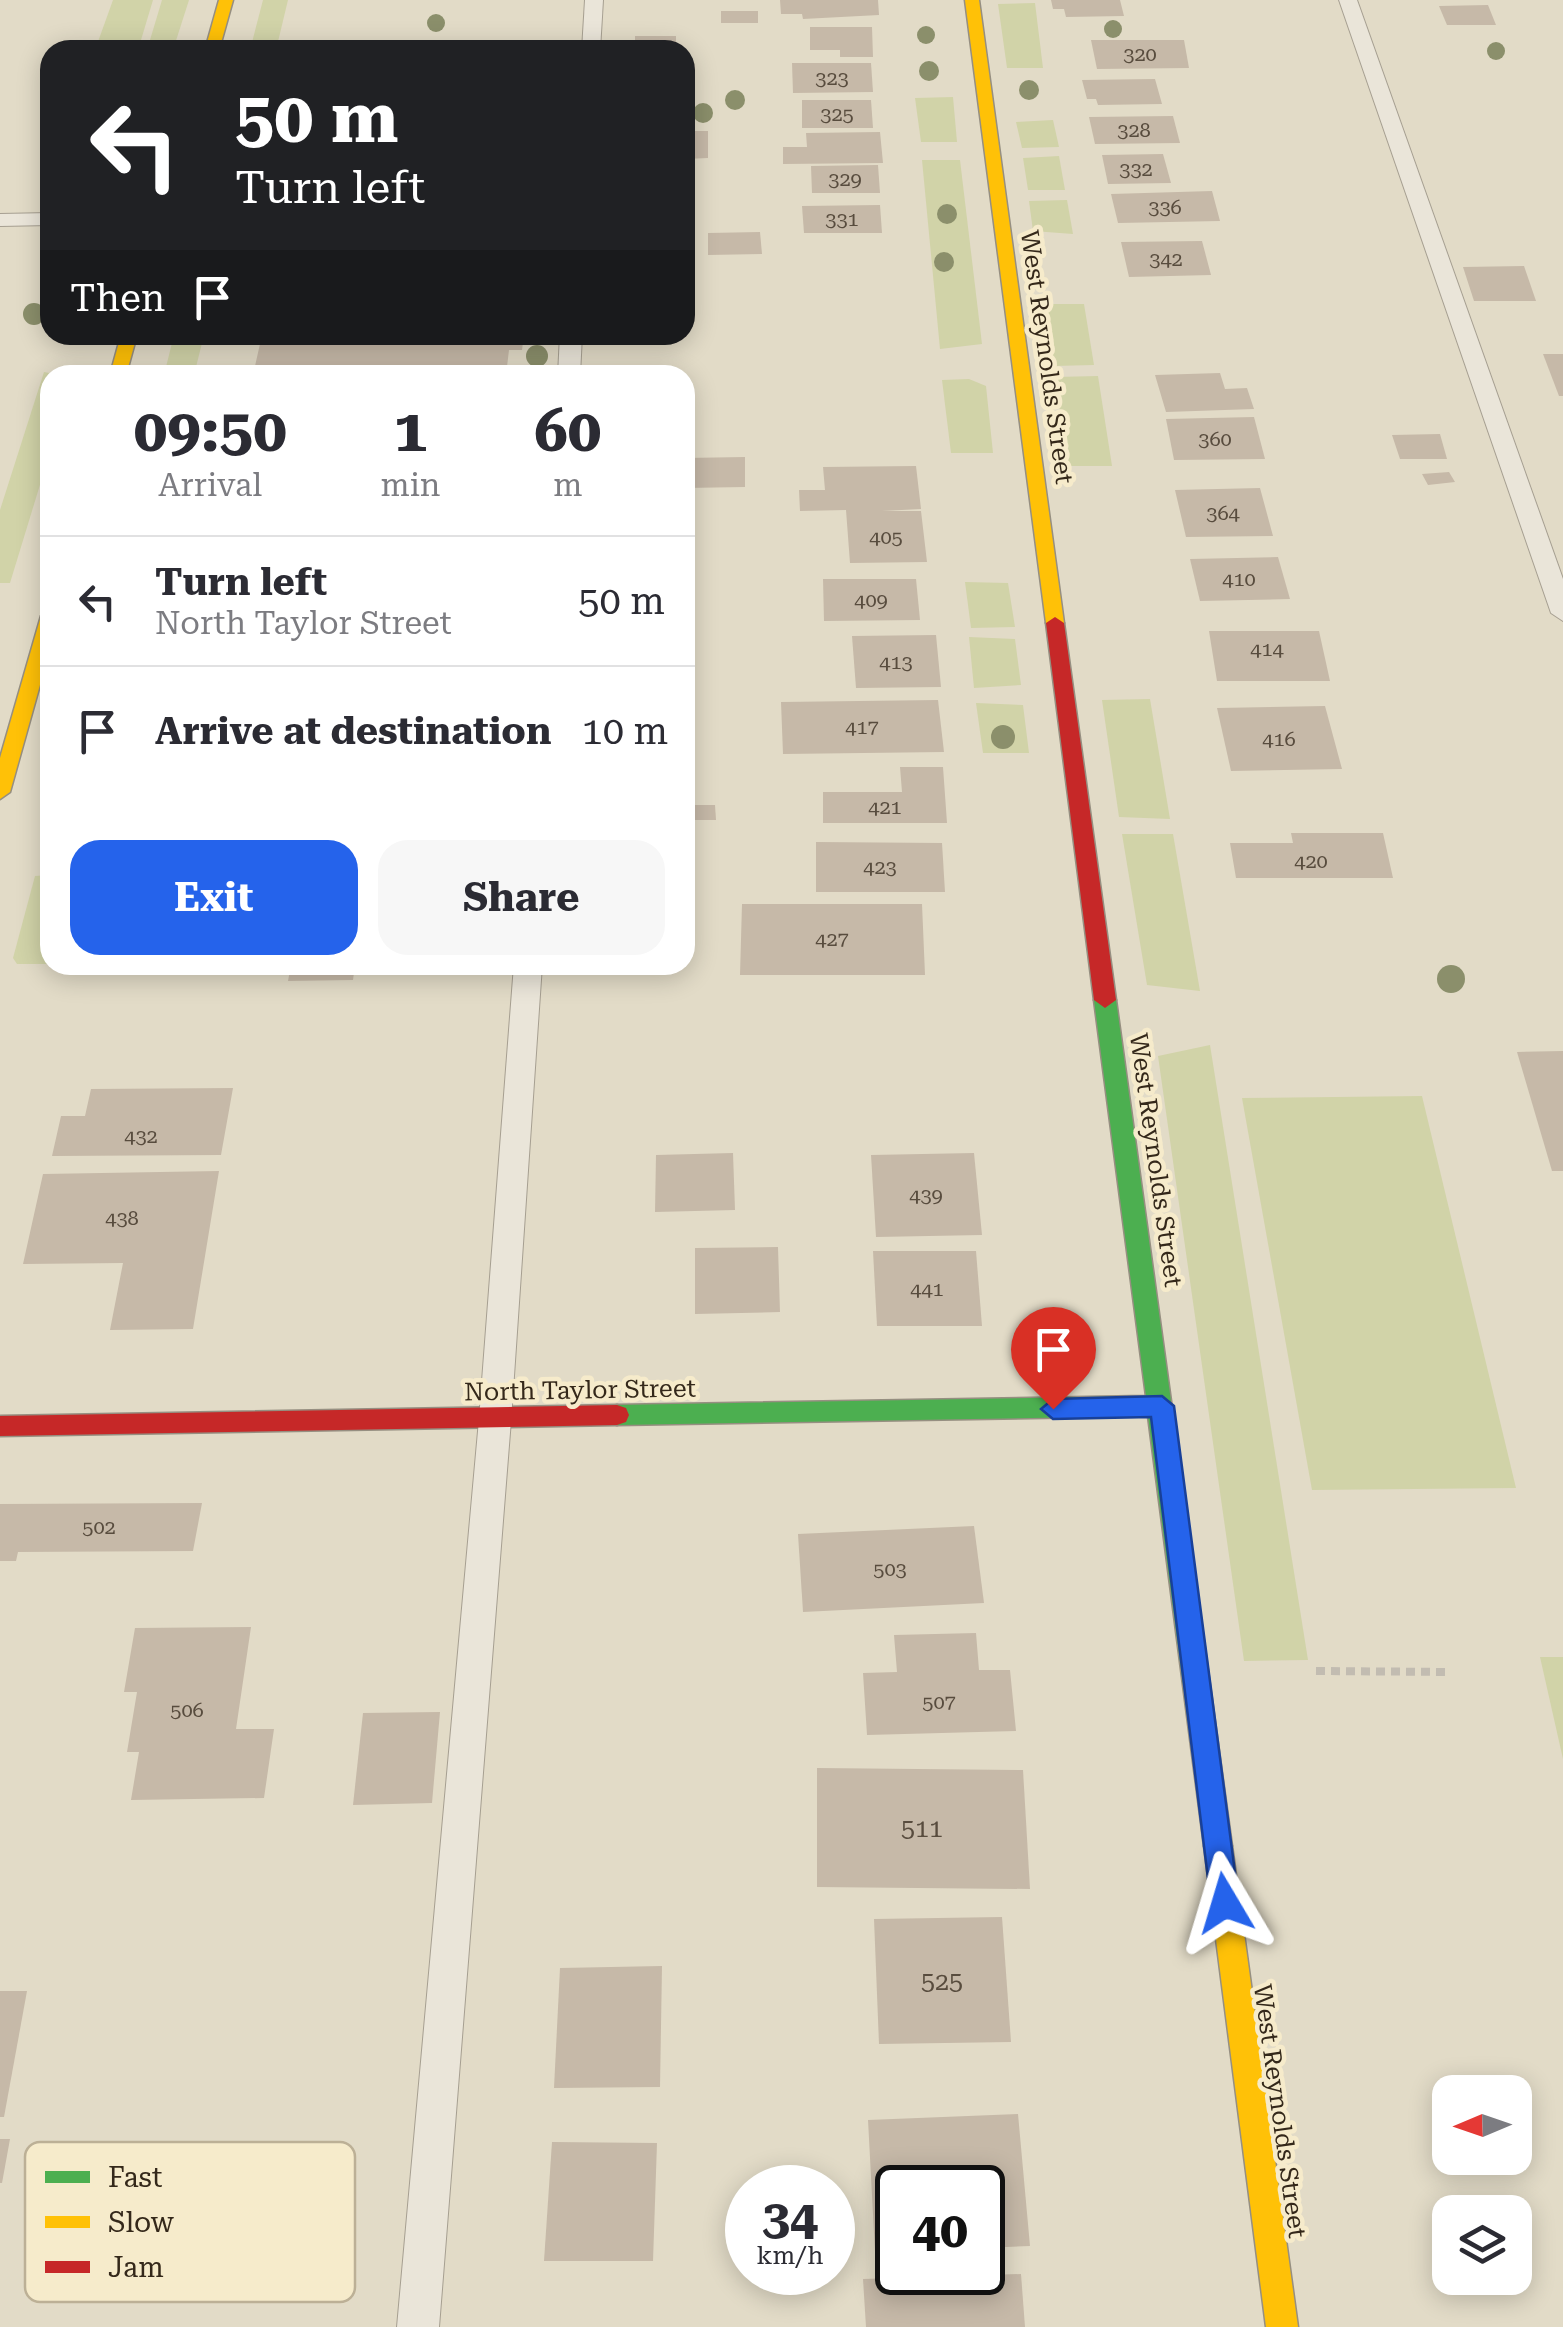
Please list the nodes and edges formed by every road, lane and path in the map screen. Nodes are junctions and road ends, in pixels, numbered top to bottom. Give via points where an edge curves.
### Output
1 (226, 0) edge
2 (594, 0) edge
3 (972, 0) edge
4 (1348, 0) edge
5 (215, 40) edge
6 (592, 40) edge
7 (40, 219) edge
8 (0, 220) edge
9 (1563, 613) edge
10 (40, 651) edge
11 (0, 792) edge
12 (527, 975) edge
13 (1162, 1406) junction
14 (495, 1420) junction
15 (0, 1426) edge
16 (1316, 1670) dead end
17 (1451, 1672) dead end
18 (418, 2327) edge
19 (1282, 2327) edge

1 - 5 street
2 - 6 lane
3 - 13 street, West Reynolds Street
4 - 9 lane
7 - 8 lane
10 - 11 street
12 - 14 lane
13 - 14 street, North Taylor Street
13 - 19 street, West Reynolds Street
14 - 15 street, North Taylor Street
14 - 18 lane
16 - 17 path

